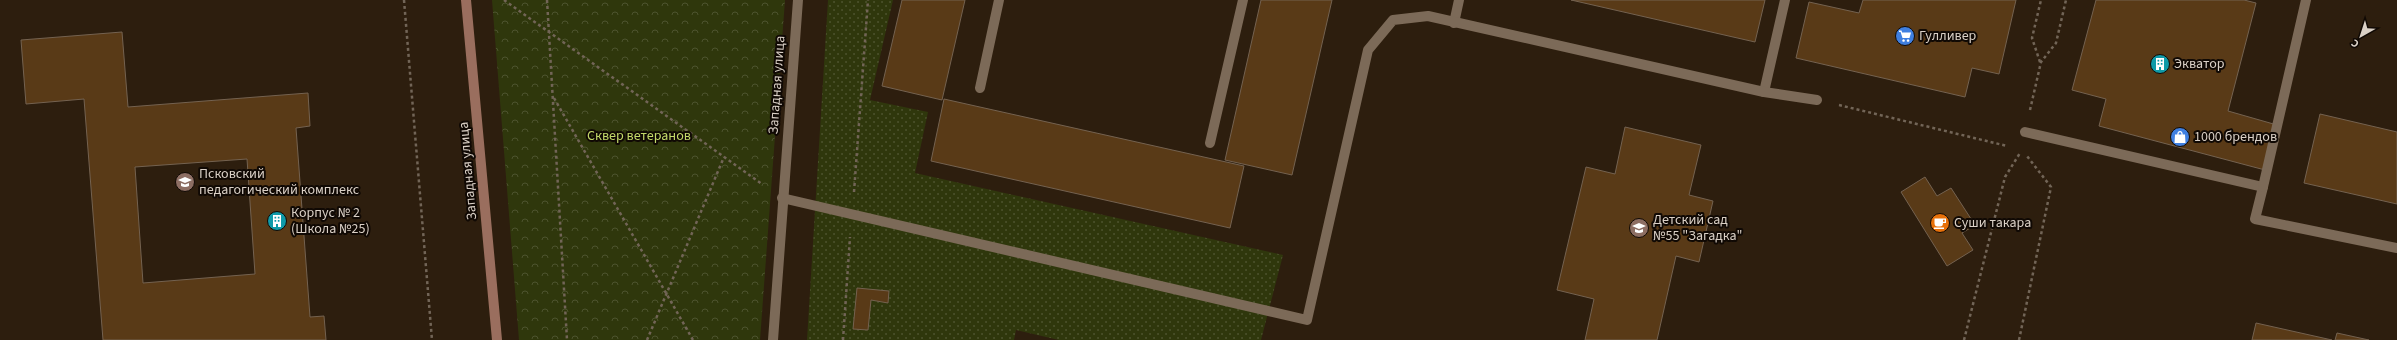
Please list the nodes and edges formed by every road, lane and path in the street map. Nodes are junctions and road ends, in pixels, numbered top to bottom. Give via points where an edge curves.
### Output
1 (404, 0) edge
2 (466, 0) edge
3 (504, 0) edge
4 (547, 0) edge
5 (798, 0) edge
6 (868, 0) edge
7 (1000, 0) edge
8 (1243, 0) edge
9 (1459, 0) edge
10 (1785, 0) edge
11 (2040, 0) edge
12 (2066, 0) edge
13 (2306, 0) edge
14 (1454, 23) junction
15 (550, 33) junction
16 (2040, 62) junction
17 (980, 88) dead end
18 (1764, 92) junction
19 (553, 97) junction
20 (1817, 100) dead end
21 (1861, 111) dead end
22 (2025, 132) joint
23 (1210, 143) dead end
24 (2014, 148) dead end
25 (724, 157) junction
26 (2263, 187) junction
27 (782, 198) junction
28 (852, 214) junction
29 (2397, 248) edge
30 (667, 292) junction
31 (432, 340) edge
32 (497, 340) edge
33 (567, 340) edge
34 (647, 340) edge
35 (693, 340) edge
36 (773, 340) edge
37 (843, 340) edge
38 (1964, 340) edge
39 (2019, 340) edge

1 - 31 path
2 - 32 street, Западная улица
3 - 15 path
4 - 15 path
5 - 27 street, Западная улица
6 - 28 path
7 - 17 street
8 - 23 street
9 - 14 street
10 - 18 street
11 - 16 path via 2032,38
12 - 16 path via 2056,43
13 - 26 street
14 - 18 street
14 - 28 street via 1428,16 1393,20 1368,50 1307,320
15 - 19 path
15 - 25 path
16 - 22 path
18 - 20 street
19 - 30 path
19 - 33 path
21 - 24 path
22 - 26 street
25 - 27 path
25 - 30 path
26 - 29 street via 2255,219
27 - 28 street
27 - 36 street, Западная улица
28 - 37 path
30 - 34 path
30 - 35 path
38 - 39 path via 2005,178 2022,150 2051,187

